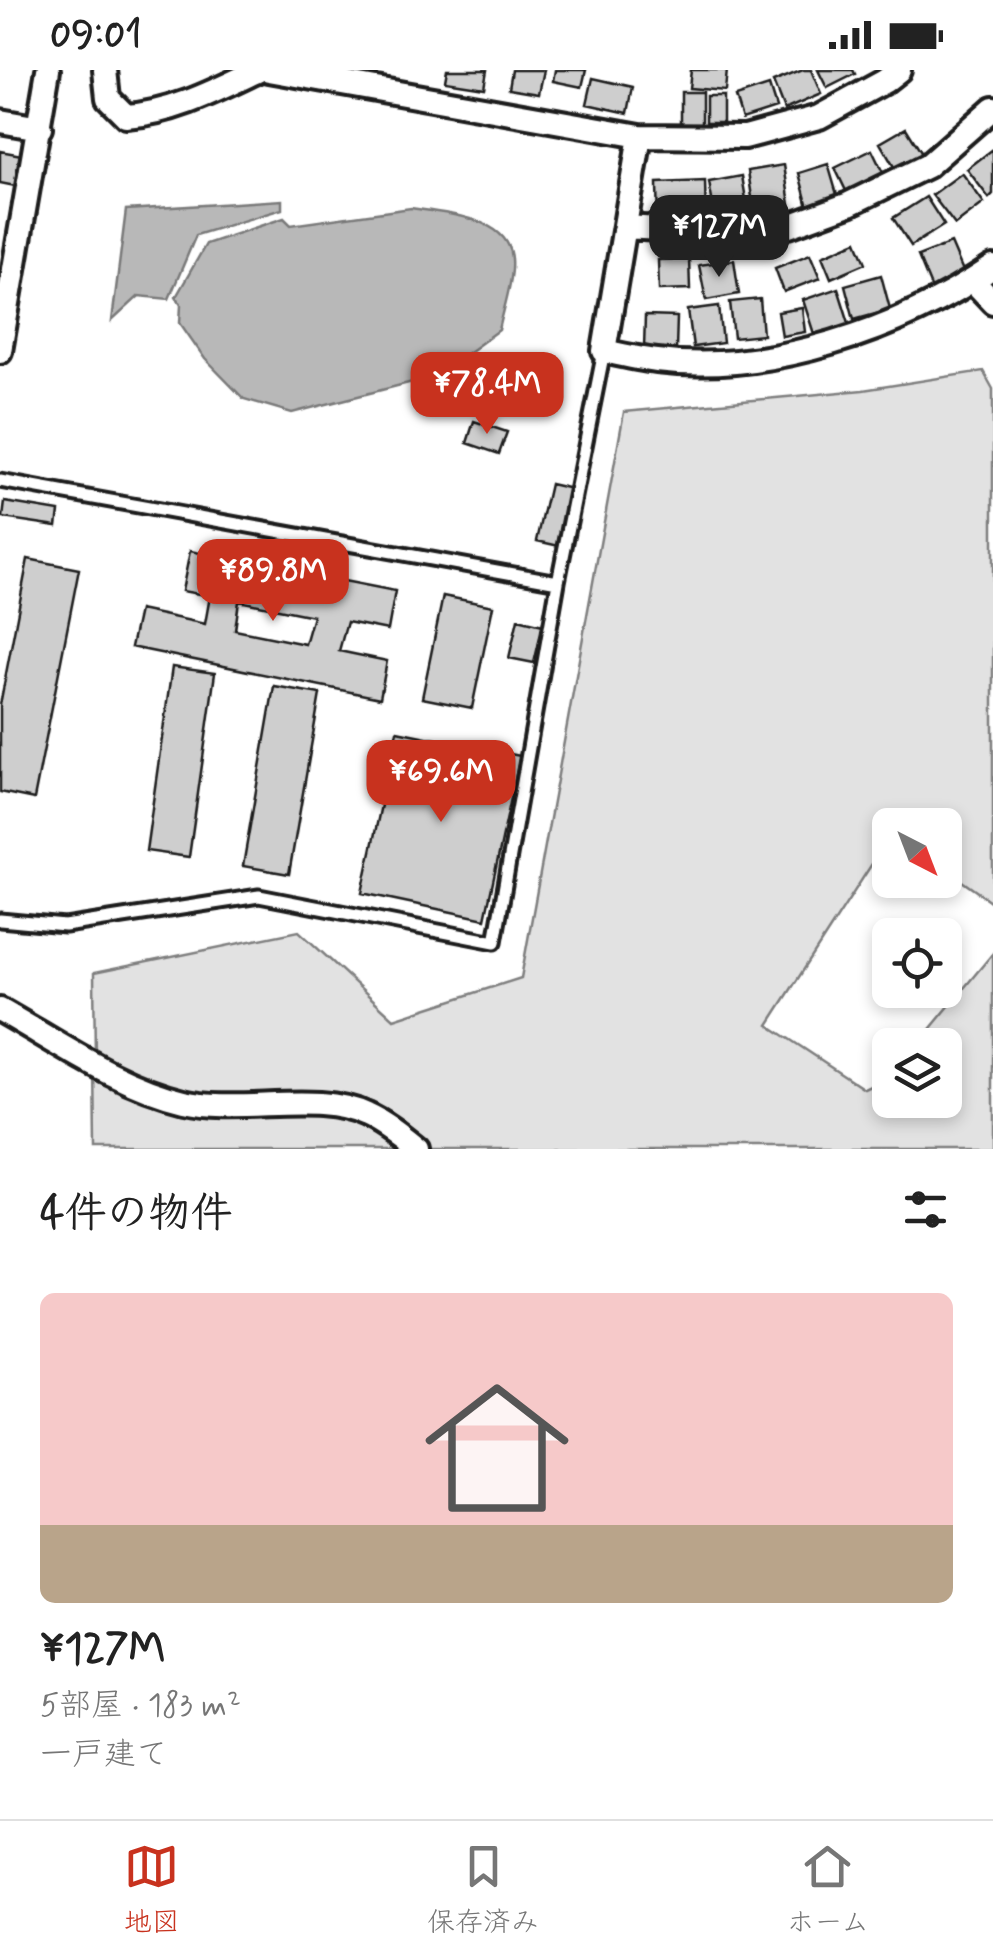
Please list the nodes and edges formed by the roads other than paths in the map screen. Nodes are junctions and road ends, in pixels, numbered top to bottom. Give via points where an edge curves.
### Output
1 (48, 70) edge
2 (105, 70) edge
3 (259, 70) edge
4 (270, 70) edge
5 (887, 74) edge
6 (993, 108) edge
7 (0, 121) edge
8 (40, 128) junction
9 (640, 136) junction
10 (625, 227) junction
11 (9, 263) edge
12 (993, 267) edge
13 (973, 281) junction
14 (993, 302) edge
15 (0, 351) edge
16 (604, 352) junction
17 (0, 482) edge
18 (558, 582) junction
19 (0, 920) edge
20 (0, 1010) edge
21 (416, 1149) edge

1 - 8 street
2 - 3 street via 108,98 126,116 182,104
4 - 9 street
5 - 9 street via 819,117 745,137
6 - 10 street via 927,166 789,226 712,232
7 - 8 street
8 - 11 street
9 - 10 street
10 - 16 street
11 - 15 street
12 - 13 street
13 - 14 street
13 - 16 street via 912,315 818,348 720,363
16 - 18 lane
17 - 18 lane
18 - 19 lane via 495,942 258,896 64,926
20 - 21 street via 116,1076 184,1101 241,1108 311,1104 363,1113

